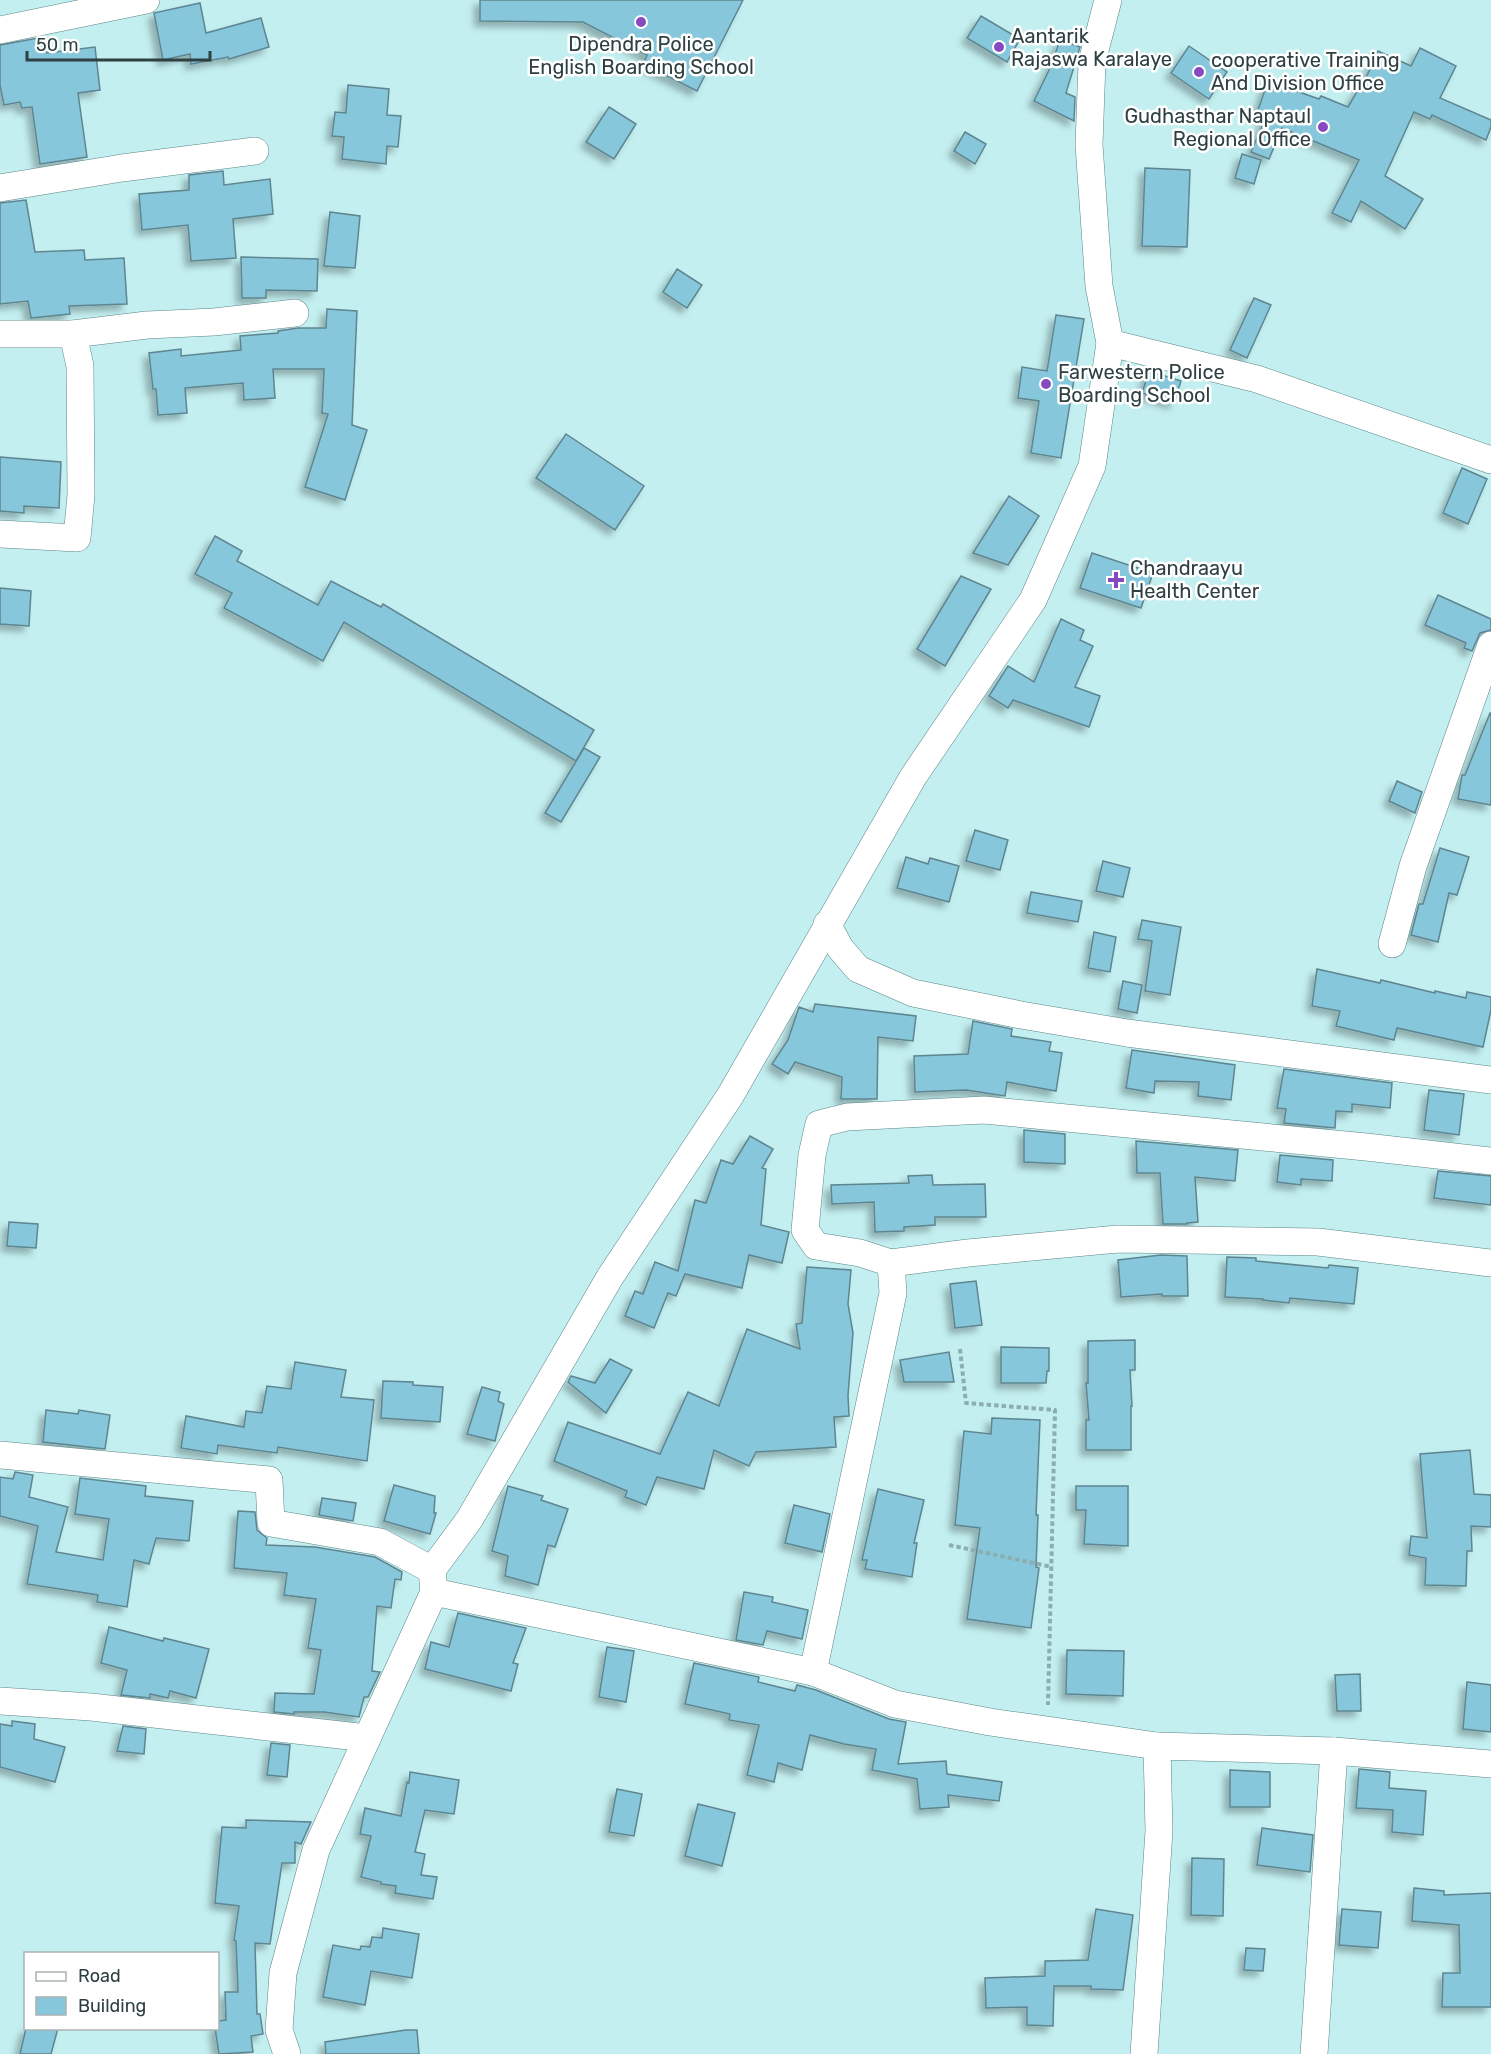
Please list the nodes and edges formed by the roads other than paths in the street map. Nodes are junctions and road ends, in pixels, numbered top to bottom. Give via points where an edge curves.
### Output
1 (146, 0) edge
2 (1108, 0) edge
3 (0, 30) edge
4 (255, 151) dead end
5 (0, 188) edge
6 (295, 313) dead end
7 (0, 334) edge
8 (73, 334) junction
9 (1110, 343) junction
10 (1491, 460) edge
11 (0, 534) edge
12 (1491, 645) edge
13 (827, 924) junction
14 (1392, 944) dead end
15 (1491, 1080) edge
16 (1491, 1161) edge
17 (891, 1263) junction
18 (1491, 1263) edge
19 (0, 1455) edge
20 (433, 1581) junction
21 (813, 1672) junction
22 (0, 1701) edge
23 (367, 1738) junction
24 (1157, 1746) junction
25 (1334, 1751) junction
26 (1491, 1764) edge
27 (287, 2054) edge
28 (1144, 2054) edge
29 (1314, 2054) edge

1 - 3 street
2 - 9 street via 1092,62 1089,145 1099,286
4 - 5 street
6 - 8 street
7 - 8 street
8 - 11 street via 80,366 81,495 77,538
9 - 10 street via 1257,379
9 - 13 street via 1092,466 1033,600 913,777
12 - 14 street via 1413,866
13 - 15 street via 858,969 913,993 1127,1033
13 - 20 street via 730,1096 610,1277
16 - 17 street via 984,1110 847,1117 819,1124 805,1230 816,1246
17 - 18 street via 1118,1239 1318,1242
17 - 21 street via 892,1293
19 - 20 street via 269,1480 271,1523 380,1542
20 - 21 street
20 - 23 street
21 - 24 street via 895,1704
22 - 23 street via 91,1707
23 - 27 street via 316,1850 283,1972 279,2030
24 - 25 street
24 - 28 street via 1159,1831
25 - 26 street
25 - 29 street

